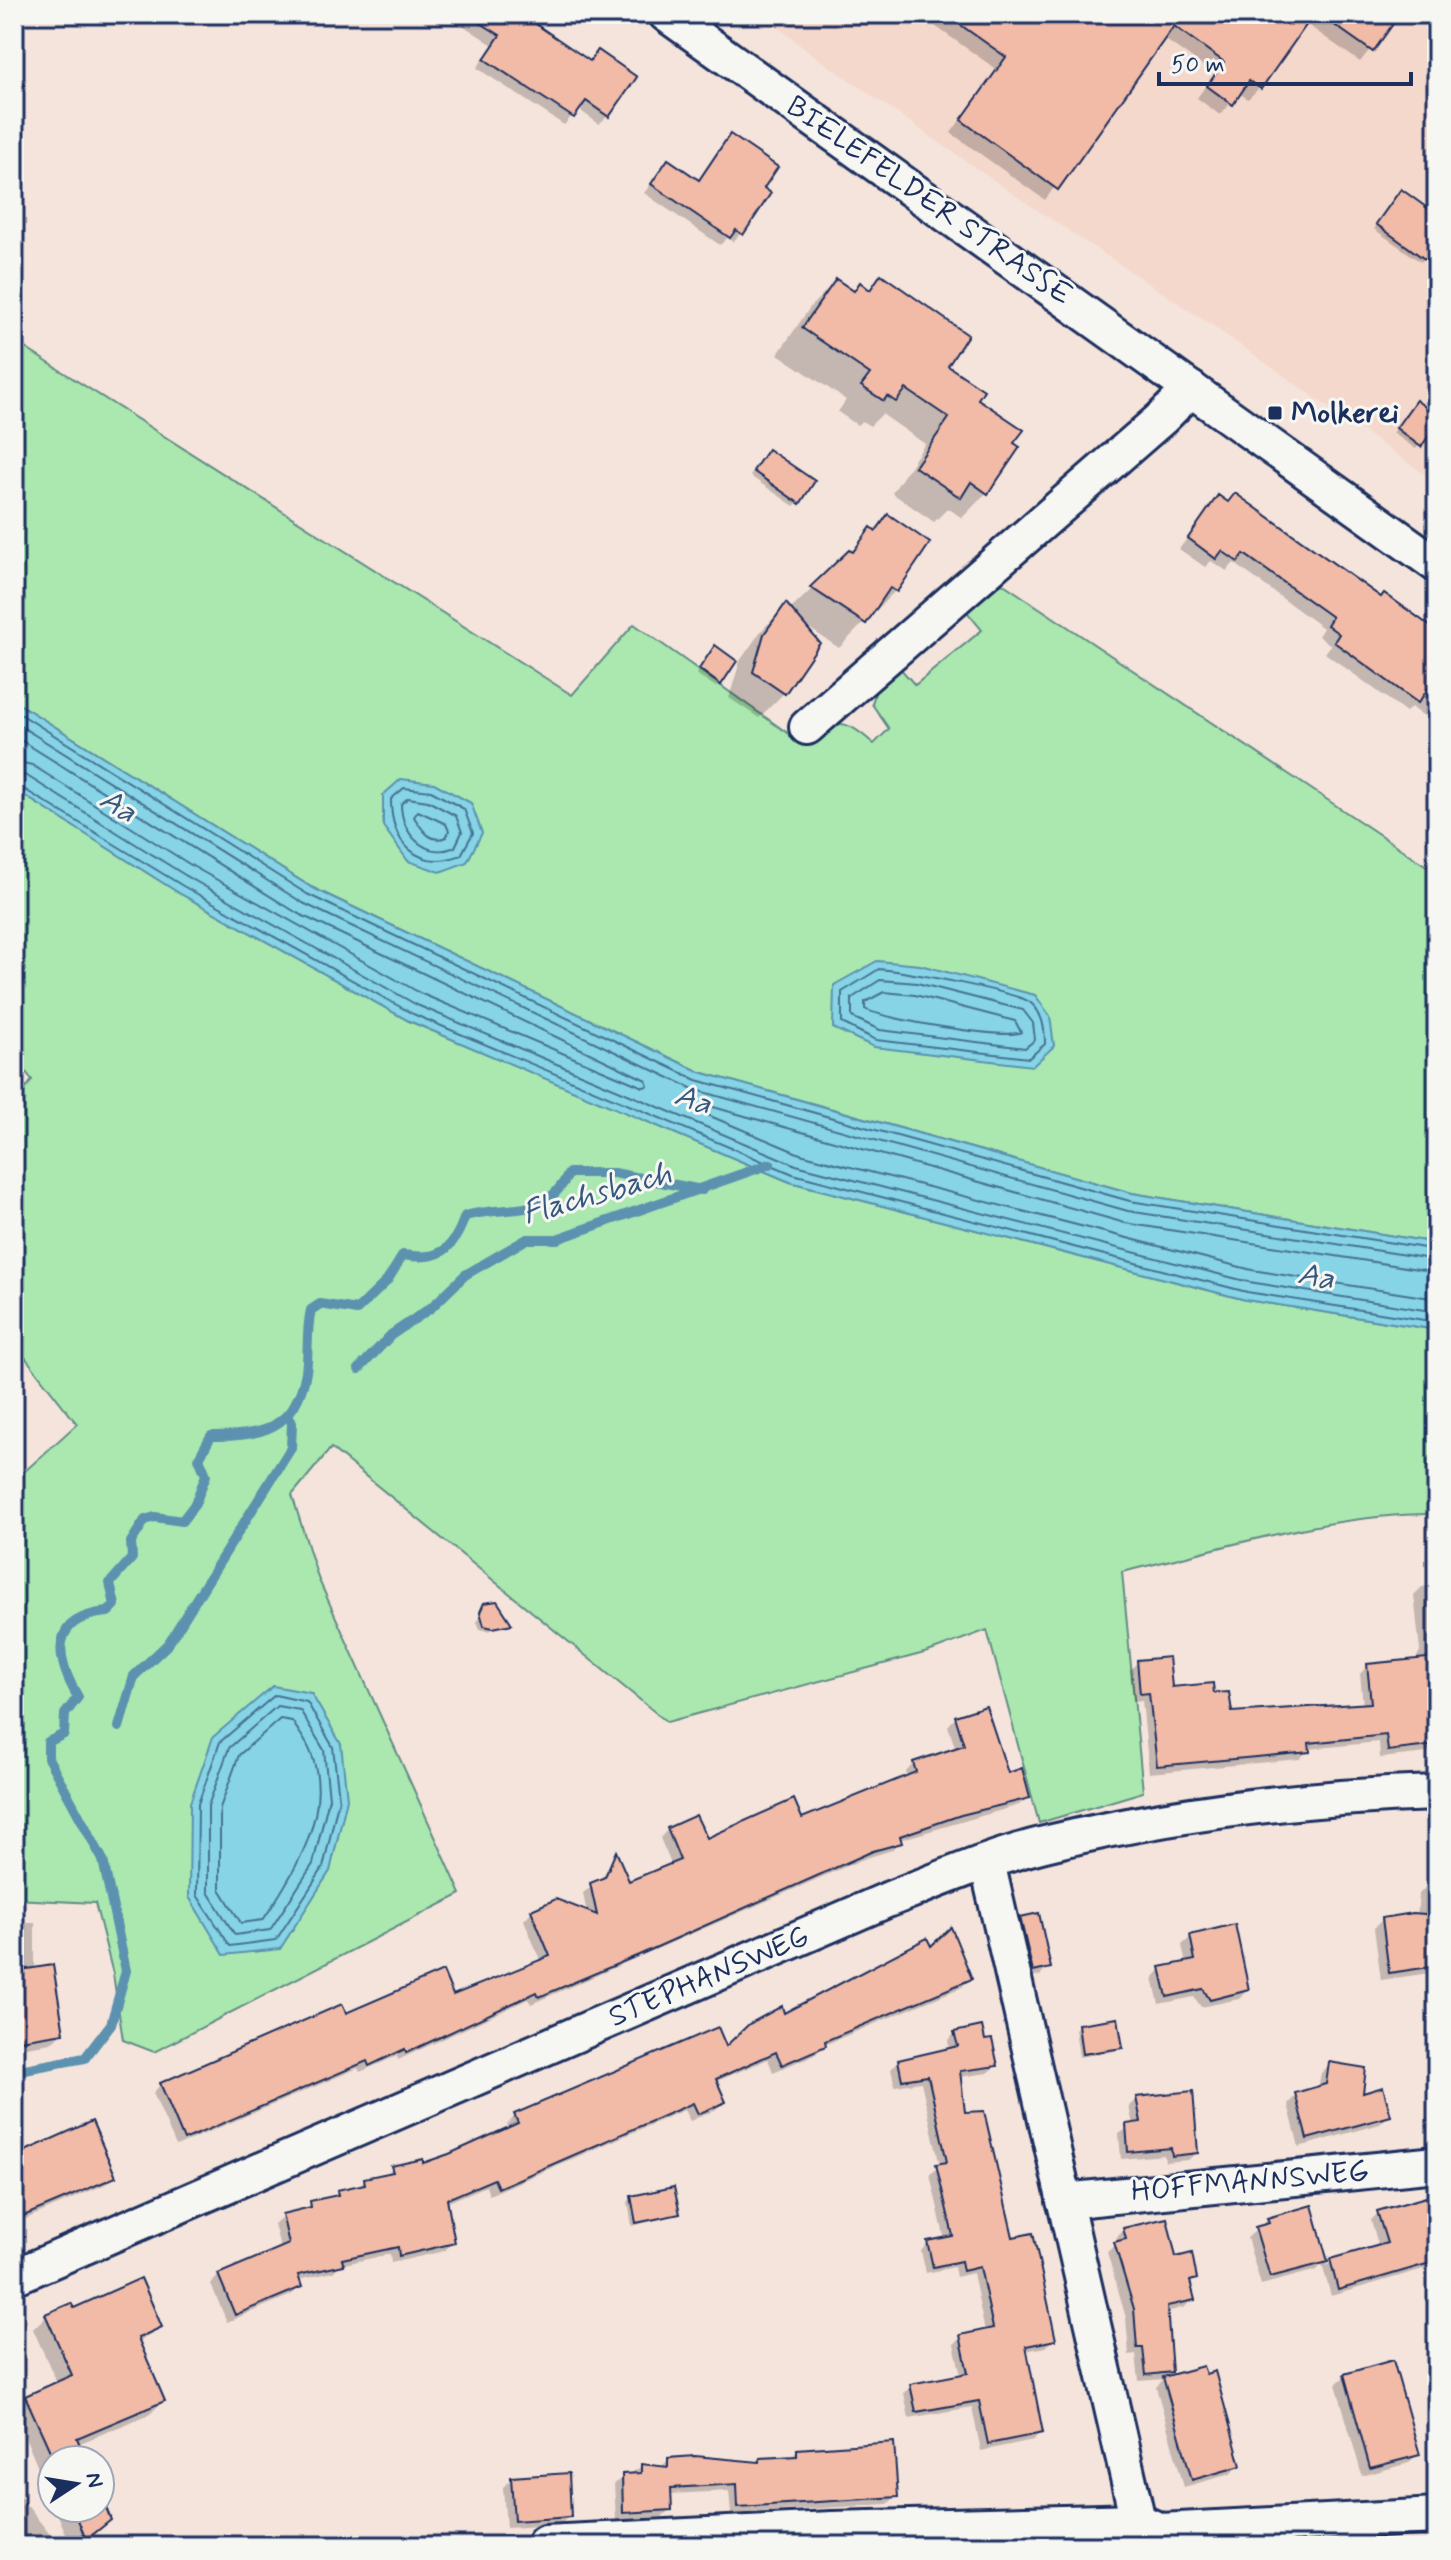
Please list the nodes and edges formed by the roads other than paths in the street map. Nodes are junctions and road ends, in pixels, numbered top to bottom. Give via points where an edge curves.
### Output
1 (666, 14) edge
2 (1191, 389) junction
3 (1437, 565) edge
4 (807, 727) dead end
5 (1437, 1793) edge
6 (987, 1862) junction
7 (1437, 2164) edge
8 (1064, 2201) junction
9 (14, 2277) edge
10 (1437, 2516) edge
11 (1138, 2521) junction
12 (545, 2543) dead end

1 - 2 street, BIELEFELDER STRASSE
2 - 3 street, BIELEFELDER STRASSE
2 - 4 street
5 - 6 street, STEPHANSWEG via 1333,1796 1200,1812 1051,1842
6 - 8 street
6 - 9 street, STEPHANSWEG via 887,1900
7 - 8 street, HOFFMANNSWEG
8 - 11 street
10 - 11 street via 1161,2531
11 - 12 street

